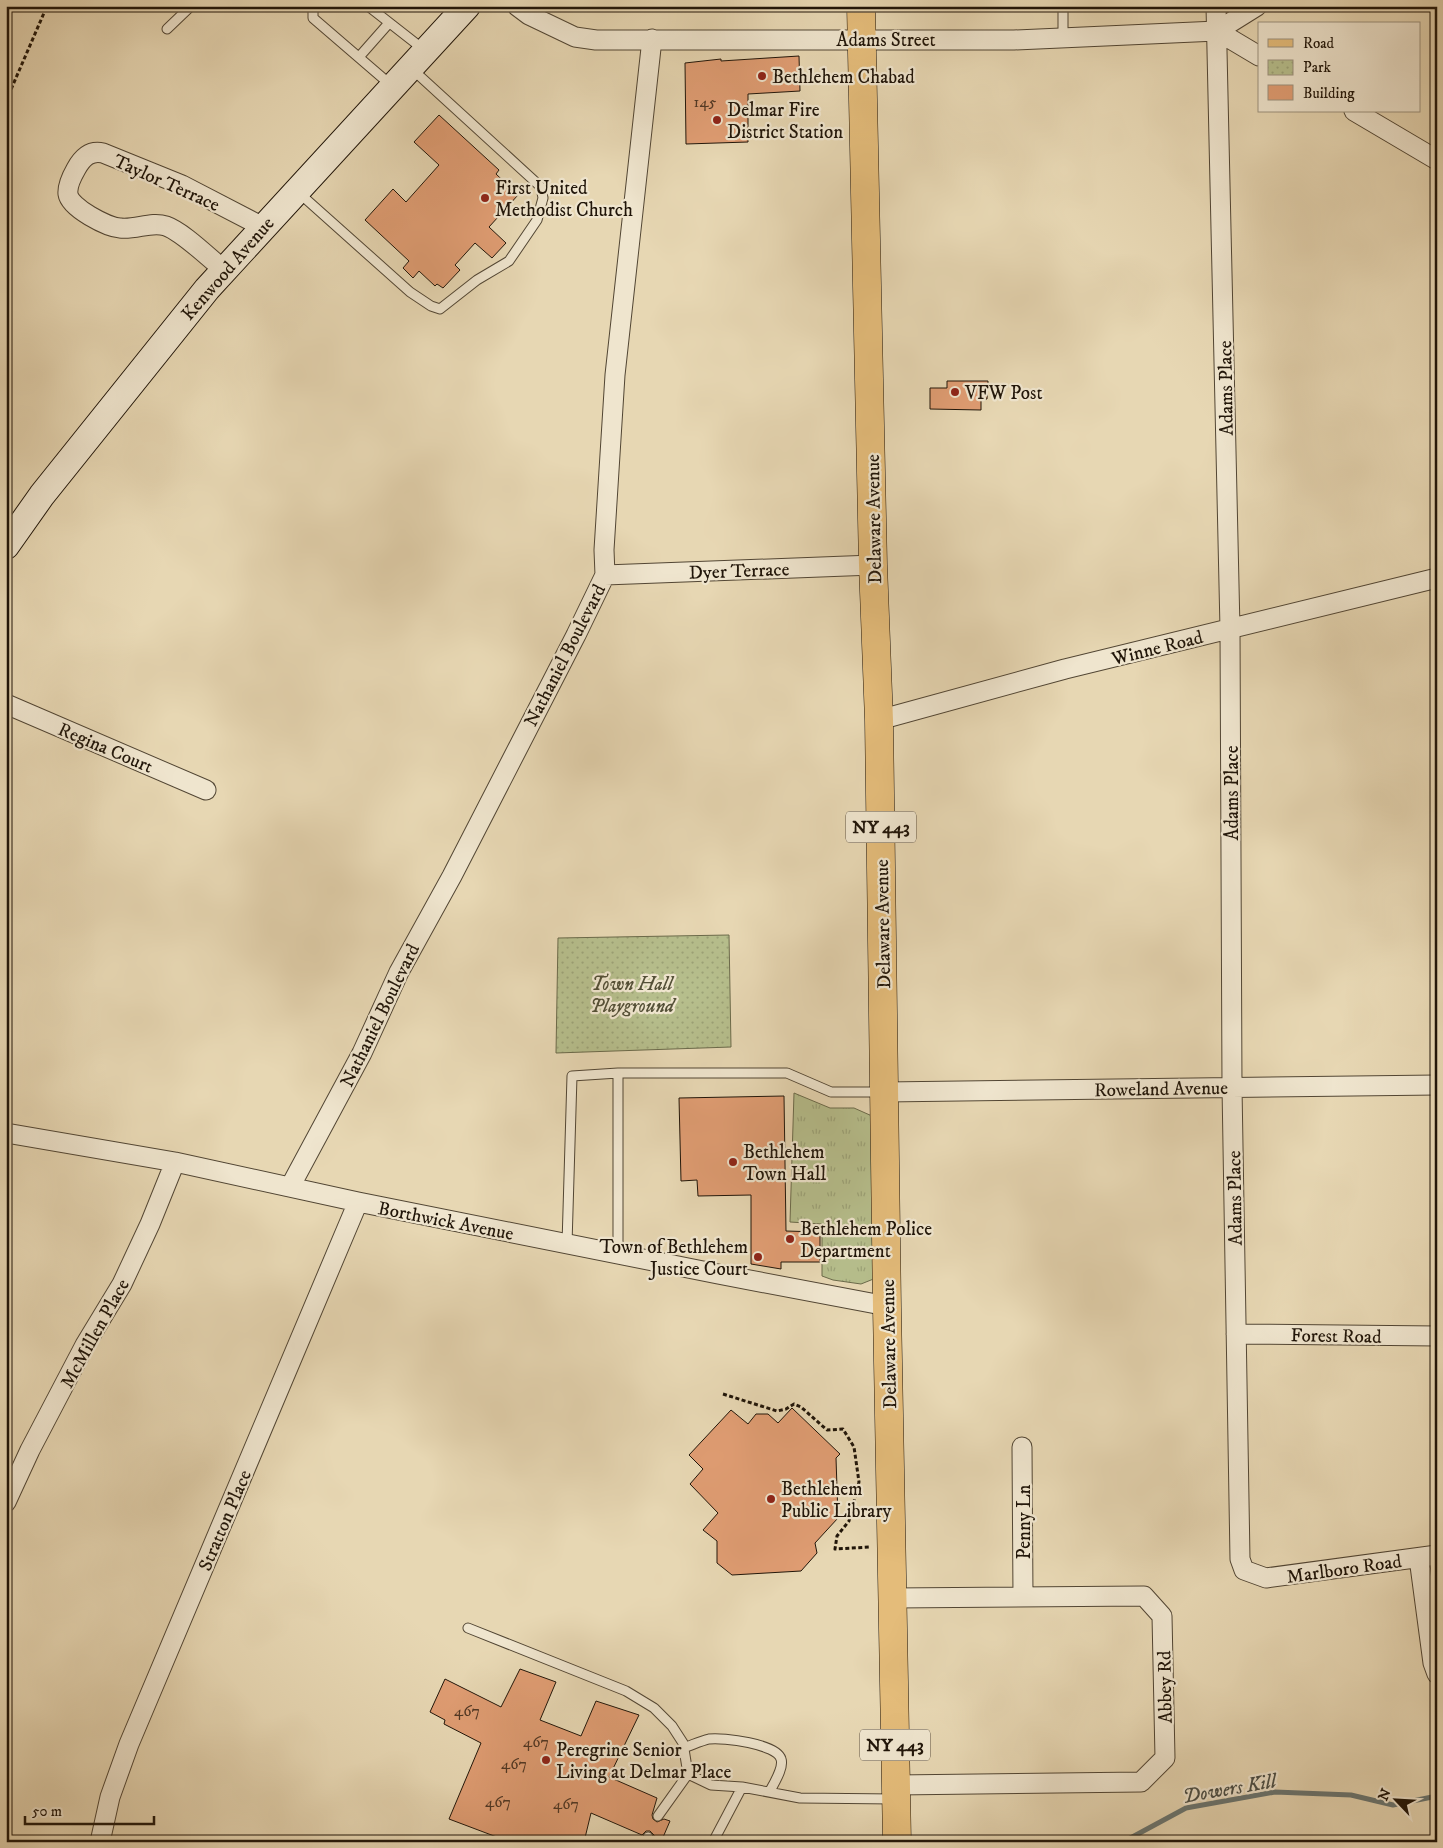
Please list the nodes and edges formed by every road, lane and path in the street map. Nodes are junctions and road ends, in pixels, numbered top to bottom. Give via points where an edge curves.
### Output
1 (46, 6) edge
2 (191, 6) edge
3 (317, 6) edge
4 (368, 6) edge
5 (467, 6) edge
6 (517, 6) edge
7 (861, 6) edge
8 (1063, 6) edge
9 (1216, 6) edge
10 (1257, 6) edge
11 (389, 23) junction
12 (167, 29) dead end
13 (1216, 31) junction
14 (1063, 38) junction
15 (652, 39) junction
16 (861, 39) junction
17 (1258, 55) edge
18 (359, 57) junction
19 (418, 59) junction
20 (393, 86) junction
21 (6, 101) edge
22 (1356, 112) edge
23 (1437, 160) edge
24 (296, 191) junction
25 (263, 227) junction
26 (224, 270) junction
27 (6, 546) edge
28 (874, 565) junction
29 (605, 574) junction
30 (1437, 578) edge
31 (1230, 629) junction
32 (6, 704) edge
33 (879, 720) junction
34 (206, 790) dead end
35 (618, 1073) junction
36 (1437, 1085) edge
37 (1232, 1087) junction
38 (885, 1092) junction
39 (6, 1133) edge
40 (175, 1162) junction
41 (290, 1187) junction
42 (358, 1202) junction
43 (567, 1244) junction
44 (618, 1254) junction
45 (887, 1306) junction
46 (1236, 1334) junction
47 (1437, 1336) edge
48 (723, 1394) dead end
49 (1022, 1447) dead end
50 (6, 1502) edge
51 (876, 1547) dead end
52 (1428, 1556) edge
53 (1252, 1574) joint
54 (1023, 1597) junction
55 (893, 1598) junction
56 (468, 1628) dead end
57 (1437, 1674) edge
58 (683, 1748) junction
59 (688, 1774) junction
60 (742, 1787) junction
61 (770, 1791) junction
62 (896, 1792) junction
63 (658, 1816) dead end
64 (100, 1842) edge
65 (713, 1842) edge
66 (897, 1842) edge

1 - 21 path
2 - 12 lane
3 - 18 lane via 313,10 313,18
4 - 11 lane
5 - 19 main road, Kenwood Avenue
6 - 15 street, Adams Street via 576,37
7 - 16 main road, Delaware Avenue / NY 443
8 - 14 lane
9 - 13 street, Adams Place
10 - 13 street, Adams Street
11 - 18 lane
11 - 19 lane
13 - 14 street, Adams Street
13 - 17 street
13 - 31 street, Adams Place
14 - 16 street, Adams Street
15 - 16 street, Adams Street
15 - 29 street, Nathaniel Boulevard via 615,375
16 - 28 main road, Delaware Avenue / NY 443
18 - 20 lane
19 - 20 main road, Kenwood Avenue
19 - 24 lane via 541,187 543,198 537,220 509,261 477,280 440,309 410,292
20 - 24 main road, Kenwood Avenue
22 - 23 street
24 - 25 main road, Kenwood Avenue
25 - 26 main road, Kenwood Avenue
25 - 26 street, Taylor Terrace via 182,185 103,153 96,151 80,162 68,193 71,203 109,226 157,224 168,227
26 - 27 main road, Kenwood Avenue via 42,495
28 - 29 street, Dyer Terrace
28 - 33 main road, Delaware Avenue / NY 443
29 - 41 street, Nathaniel Boulevard via 452,876 398,972 362,1053
30 - 31 street, Winne Road
31 - 33 street, Winne Road via 1065,669
31 - 37 street, Adams Place
32 - 34 street, Regina Court
33 - 38 main road, Delaware Avenue / NY 443
35 - 38 lane via 787,1073 831,1092
35 - 43 lane via 572,1076
35 - 44 lane
36 - 37 street, Roweland Avenue
37 - 38 street, Roweland Avenue
37 - 46 street, Adams Place
38 - 45 main road, Delaware Avenue / NY 443
39 - 40 street, Borthwick Avenue
40 - 41 street, Borthwick Avenue
40 - 50 street, McMillen Place via 122,1284 81,1354
41 - 42 street, Borthwick Avenue
42 - 43 street, Borthwick Avenue
42 - 64 street, Stratton Place via 129,1744 110,1797
43 - 44 street, Borthwick Avenue
44 - 45 street, Borthwick Avenue
45 - 55 main road, Delaware Avenue / NY 443
46 - 47 street, Forest Road
46 - 53 street, Adams Place via 1240,1559 1244,1570
48 - 51 path via 777,1411 794,1404 827,1430 843,1429 854,1447 859,1482 849,1521 837,1536 835,1549
49 - 54 street, Penny Ln
52 - 53 street, Marlboro Road via 1266,1578
52 - 57 street
54 - 55 street, Abbey Rd
54 - 62 street, Abbey Rd via 1144,1596 1162,1616 1165,1758 1141,1782
55 - 62 main road, Delaware Avenue / NY 443
56 - 58 lane via 626,1691 654,1708 672,1726
58 - 59 lane
58 - 61 lane via 710,1739 734,1739 776,1751 782,1764
59 - 60 lane via 711,1785
59 - 63 lane
60 - 61 lane
60 - 65 lane
61 - 62 lane via 800,1798
62 - 66 main road, Delaware Avenue / NY 443

